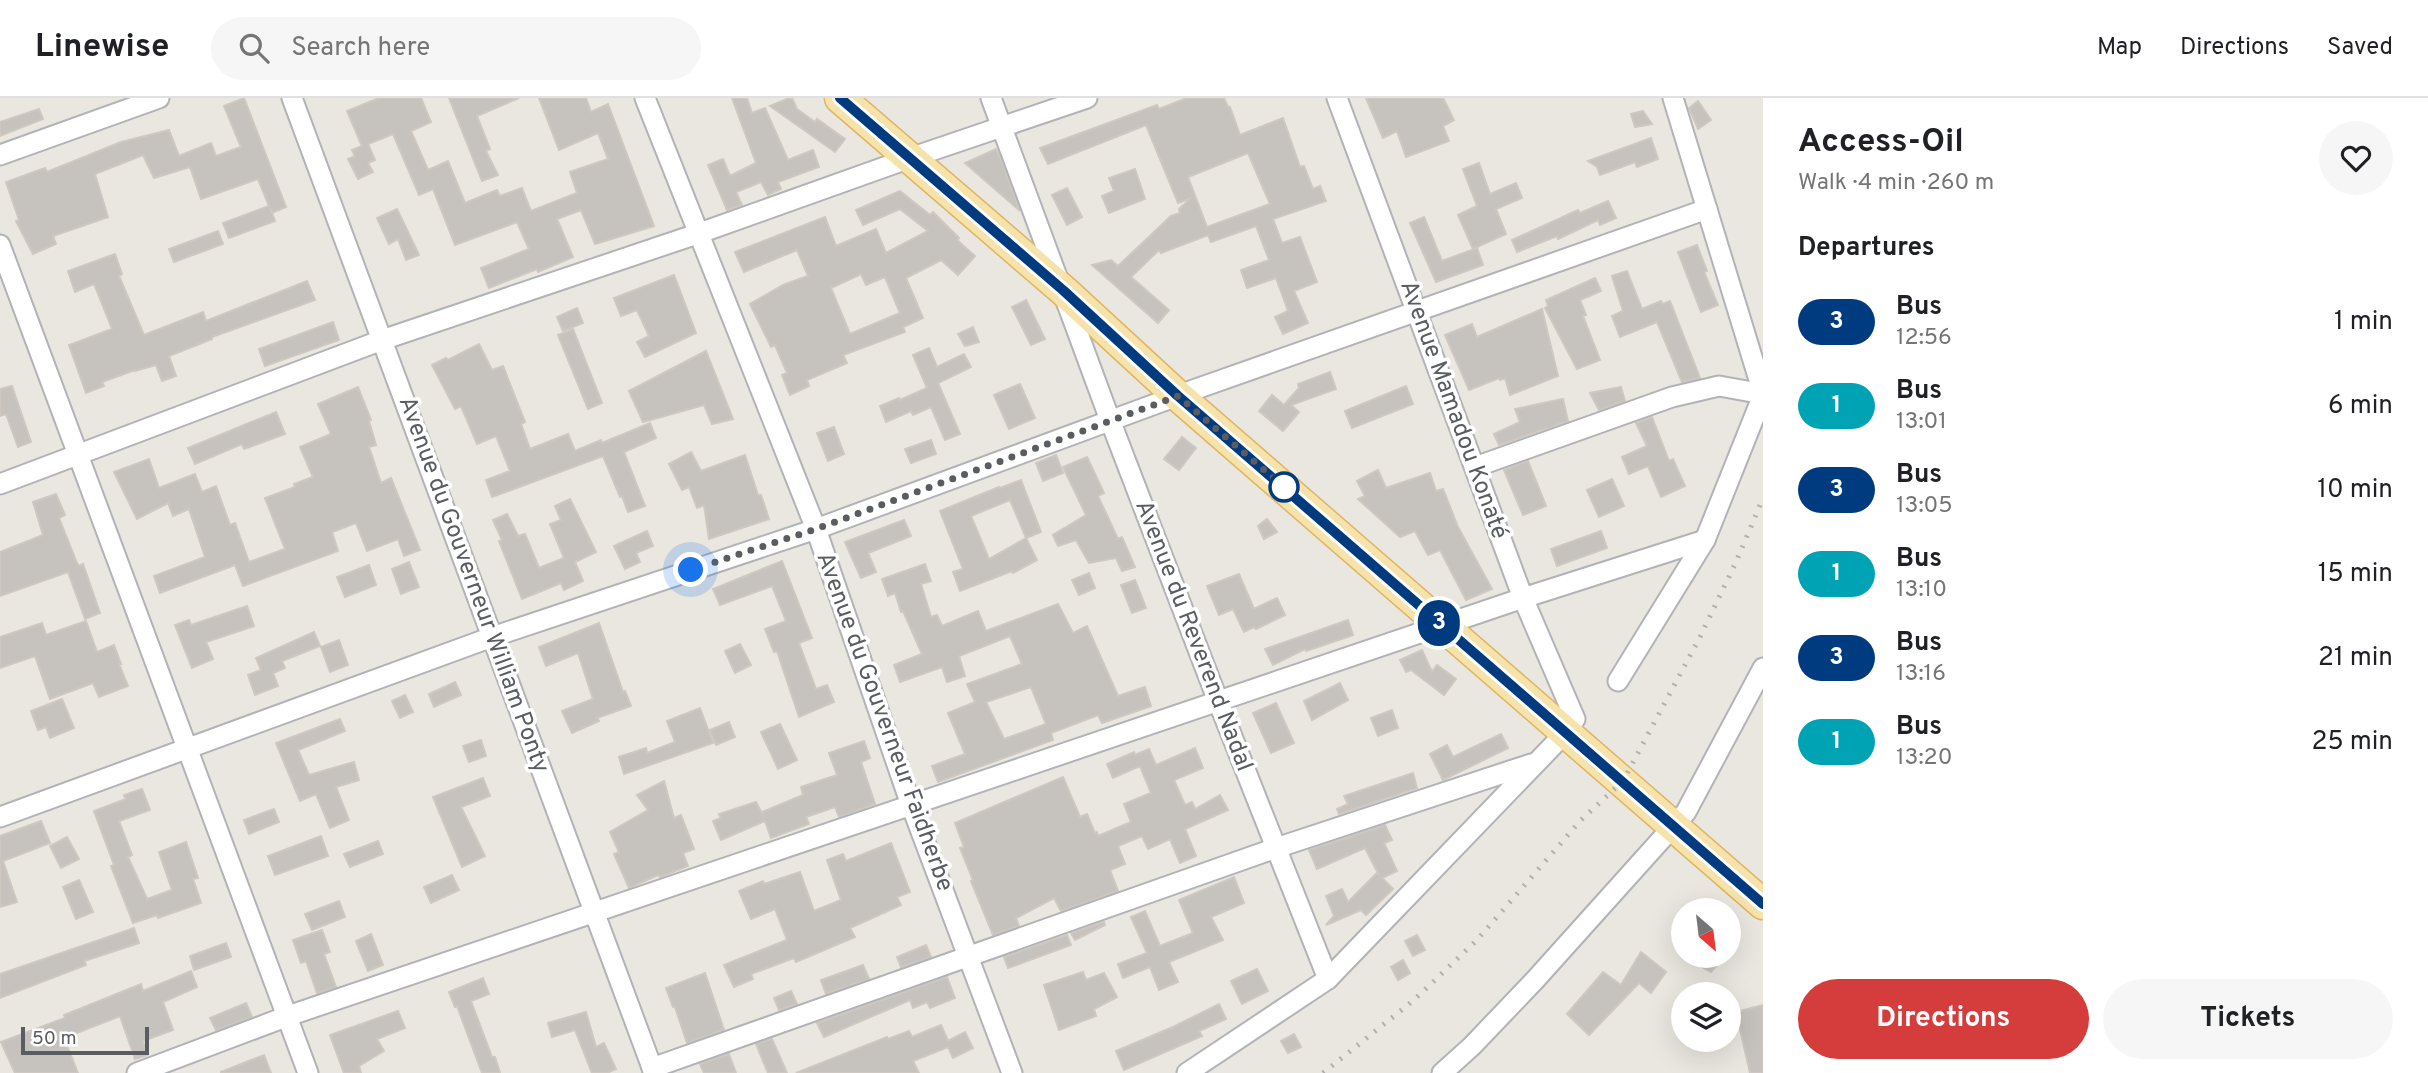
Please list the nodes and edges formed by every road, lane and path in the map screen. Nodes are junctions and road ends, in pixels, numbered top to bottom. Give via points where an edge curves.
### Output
1 (159, 98) edge
2 (292, 98) edge
3 (645, 98) edge
4 (840, 98) edge
5 (865, 98) edge
6 (991, 98) edge
7 (1087, 98) edge
8 (1337, 98) edge
9 (1673, 98) edge
10 (1003, 126) junction
11 (0, 155) edge
12 (918, 155) junction
13 (1707, 209) junction
14 (697, 234) junction
15 (0, 245) edge
16 (1051, 260) junction
17 (1064, 291) junction
18 (1417, 311) junction
19 (382, 340) junction
20 (1187, 393) junction
21 (1763, 394) edge
22 (1110, 420) junction
23 (79, 456) junction
24 (1475, 467) junction
25 (0, 484) edge
26 (816, 529) junction
27 (1705, 540) junction
28 (1523, 598) junction
29 (1450, 623) junction
30 (492, 637) junction
31 (1763, 668) edge
32 (1618, 681) dead end
33 (1218, 701) junction
34 (1570, 726) junction
35 (188, 748) junction
36 (1535, 763) junction
37 (911, 805) junction
38 (0, 817) edge
39 (1679, 819) junction
40 (1276, 848) junction
41 (1763, 877) edge
42 (1763, 904) edge
43 (594, 912) junction
44 (968, 956) junction
45 (1328, 979) junction
46 (288, 1016) junction
47 (653, 1070) edge
48 (137, 1073) edge
49 (308, 1073) edge
50 (1012, 1073) edge
51 (1187, 1073) edge
52 (1442, 1073) edge

1 - 11 street
2 - 19 street, Avenue du Gouverneur William Ponty
3 - 14 street, Avenue du Gouverneur Faidherbe
4 - 12 main road
5 - 12 main road
6 - 10 street
7 - 10 street
8 - 18 street, Avenue Mamadou Konaté
9 - 13 street
10 - 12 street
10 - 16 street
12 - 14 street
12 - 16 main road
12 - 17 main road
13 - 18 street
13 - 21 street
14 - 19 street
14 - 26 street, Avenue du Gouverneur Faidherbe
15 - 23 street
16 - 17 street, Avenue du Reverend Nadal
16 - 20 main road
17 - 20 main road
17 - 22 street, Avenue du Reverend Nadal
18 - 20 street
18 - 24 street, Avenue Mamadou Konaté
19 - 23 street
19 - 30 street, Avenue du Gouverneur William Ponty
20 - 22 street
20 - 29 main road
21 - 24 street via 1718,386 1672,397
21 - 27 street
22 - 26 street
22 - 33 street, Avenue du Reverend Nadal
23 - 25 street
23 - 35 street
24 - 28 street, Avenue Mamadou Konaté
26 - 30 street
26 - 37 street, Avenue du Gouverneur Faidherbe
27 - 28 street
27 - 32 street
28 - 29 street
28 - 34 street, Avenue Mamadou Konaté
29 - 33 street
29 - 34 main road
30 - 35 street
30 - 43 street, Avenue du Gouverneur William Ponty
31 - 39 street
33 - 37 street
33 - 40 street, Avenue du Reverend Nadal
34 - 36 street
34 - 39 main road
35 - 38 street
35 - 46 street
36 - 40 street
36 - 45 street
37 - 43 street
37 - 44 street, Avenue du Gouverneur Faidherbe
39 - 41 main road
39 - 42 main road
39 - 52 street via 1535,980
40 - 44 street
40 - 45 street, Avenue du Reverend Nadal
43 - 46 street
43 - 47 street, Avenue du Gouverneur William Ponty
44 - 47 street
44 - 50 street, Avenue du Gouverneur Faidherbe
45 - 51 street
46 - 48 street
46 - 49 street

